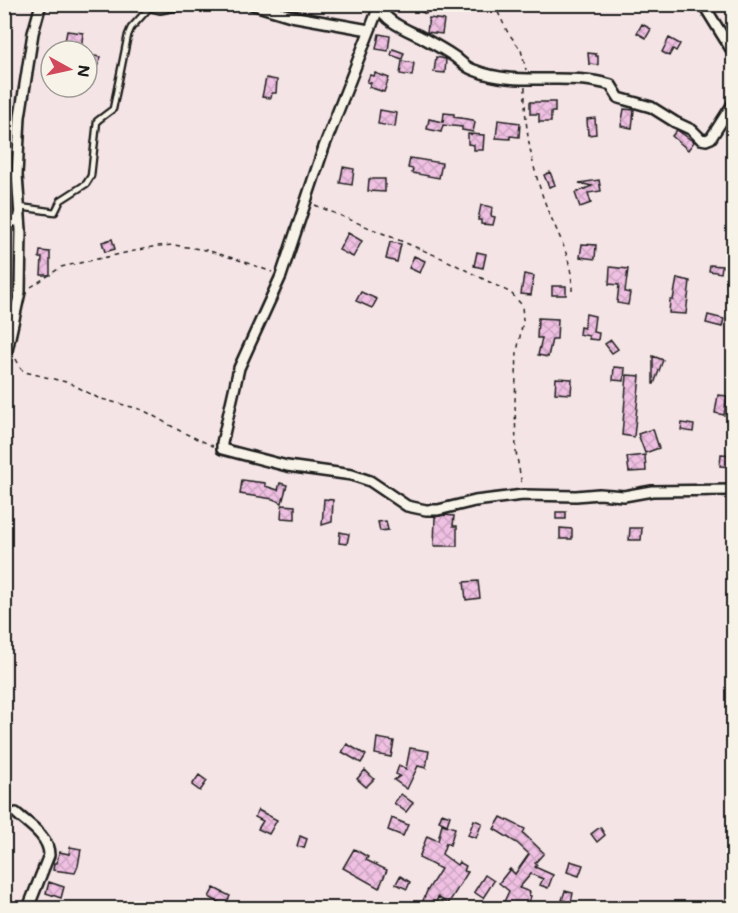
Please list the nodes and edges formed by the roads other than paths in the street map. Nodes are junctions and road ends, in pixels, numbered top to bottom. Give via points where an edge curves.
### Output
1 (41, 4) edge
2 (181, 4) edge
3 (251, 4) edge
4 (704, 4) edge
5 (380, 5) edge
6 (146, 6) edge
7 (369, 30) junction
8 (734, 54) edge
9 (734, 102) edge
10 (20, 207) junction
11 (20, 218) junction
12 (4, 221) edge
13 (4, 364) edge
14 (734, 490) edge
15 (16, 813) dead end
16 (28, 909) edge

1 - 10 street via 20,117
2 - 6 street
3 - 7 street via 291,16
4 - 8 street
5 - 7 street
5 - 9 street via 390,20 472,70 526,79 587,80 611,85 619,98 651,107 692,130 701,140 715,132
6 - 10 lane via 128,35 113,109 97,121 93,164 86,184 63,198 55,212
7 - 14 street via 281,276 239,368 222,449 370,481 397,501 416,509 438,510 523,495 624,496 652,491
10 - 11 street
11 - 12 street
11 - 13 street via 20,292
15 - 16 street via 49,846

